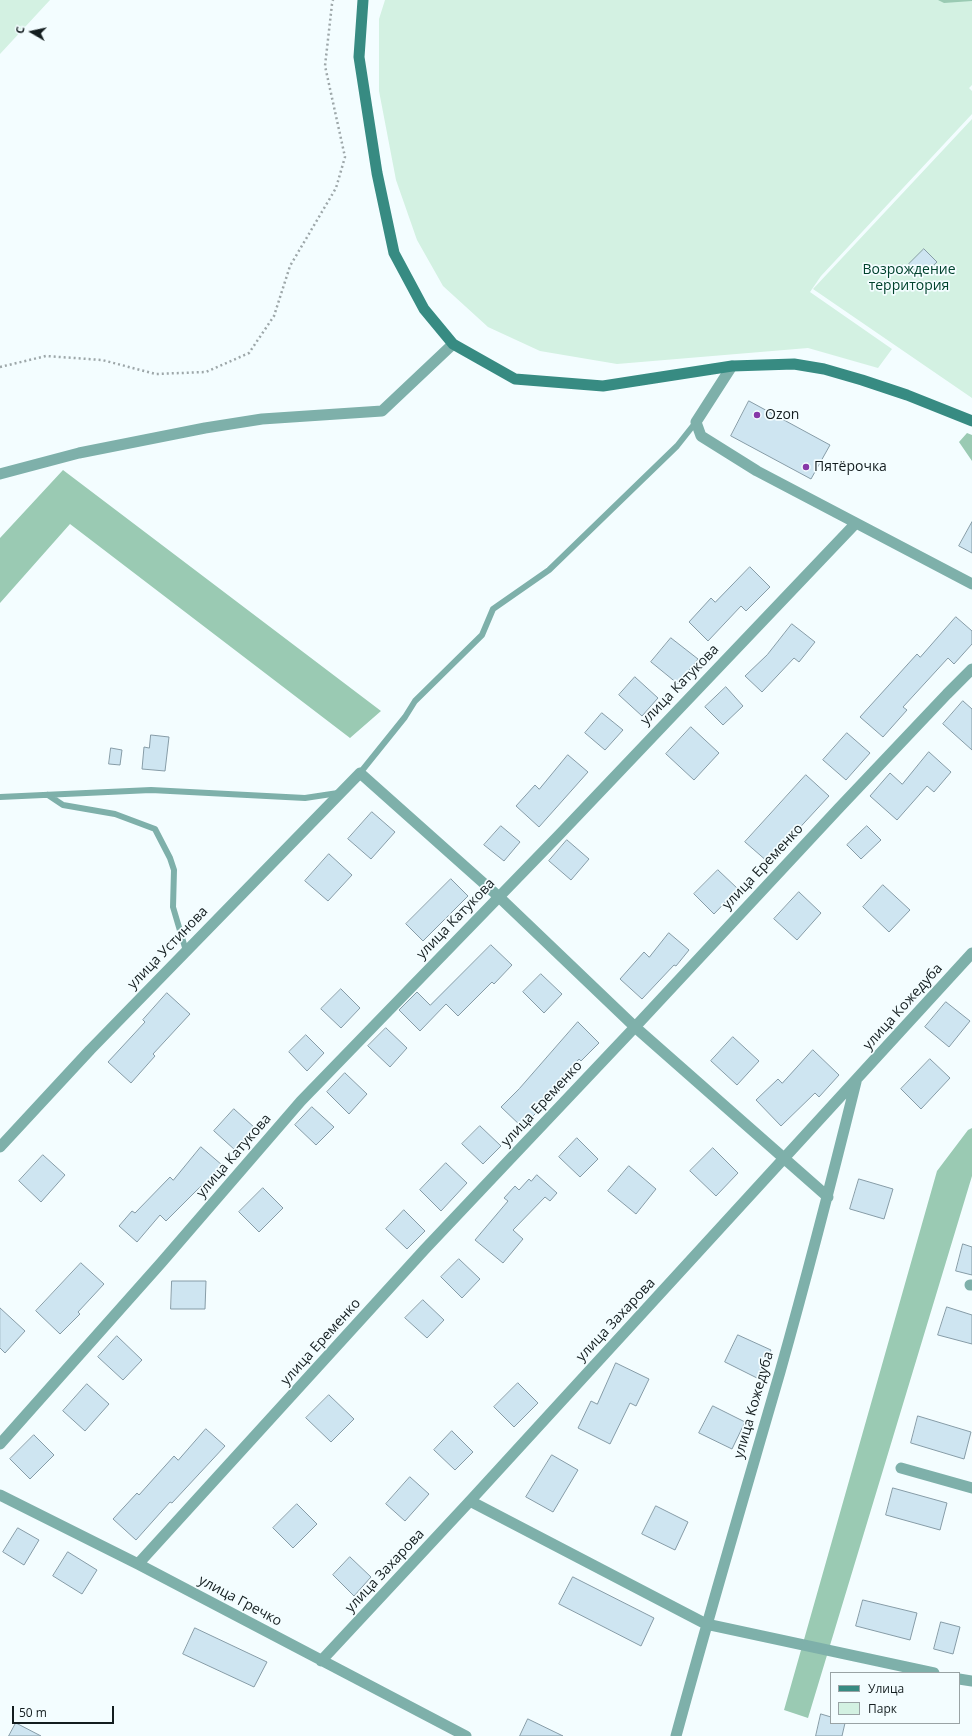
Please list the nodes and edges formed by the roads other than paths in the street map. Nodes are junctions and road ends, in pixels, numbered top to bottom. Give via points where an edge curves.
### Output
1 (363, 0) edge
2 (454, 344) junction
3 (732, 366) junction
4 (972, 421) edge
5 (696, 422) junction
6 (0, 474) edge
7 (856, 522) junction
8 (972, 584) edge
9 (972, 669) edge
10 (360, 773) junction
11 (340, 793) junction
12 (48, 795) junction
13 (0, 797) edge
14 (498, 896) junction
15 (186, 951) junction
16 (972, 954) edge
17 (635, 1027) junction
18 (856, 1081) junction
19 (0, 1146) edge
20 (784, 1159) junction
21 (828, 1197) junction
22 (0, 1444) edge
23 (901, 1468) dead end
24 (972, 1488) edge
25 (0, 1495) edge
26 (470, 1501) junction
27 (138, 1564) junction
28 (706, 1624) junction
29 (321, 1661) junction
30 (929, 1672) edge
31 (960, 1679) edge
32 (972, 1682) edge
33 (466, 1736) edge
34 (676, 1736) edge

1 - 2 main road via 359,57 377,173 394,253 424,308
2 - 3 main road via 515,379 603,386
2 - 6 street via 382,411 262,419 205,428 79,453
3 - 4 main road via 794,364 824,370 907,395
3 - 5 street
5 - 7 street via 701,436 758,471
5 - 10 lane via 677,446 549,570 494,609 482,635 416,701
7 - 8 street
7 - 14 street, улица Катукова
9 - 17 street, улица Еременко via 838,808
10 - 11 street, улица Устинова
10 - 14 street
11 - 12 lane via 305,798 152,790
11 - 15 street, улица Устинова
12 - 13 lane
12 - 15 lane via 64,805 115,814 155,829 174,870 173,907
14 - 17 street
14 - 22 street, улица Катукова via 301,1101 162,1263
15 - 19 street, улица Устинова
16 - 18 street, улица Кожедуба
17 - 20 street
17 - 27 street, улица Еременко via 425,1249
18 - 20 street, улица Кожедуба
18 - 21 street, улица Кожедуба
20 - 21 street
20 - 26 street, улица Захарова
21 - 28 street, улица Кожедуба
23 - 24 street
25 - 27 street, улица Гречко
26 - 28 street
26 - 29 street, улица Захарова
27 - 29 street, улица Гречко
28 - 30 street
28 - 34 street, улица Кожедуба
29 - 33 street, улица Гречко
31 - 32 street

